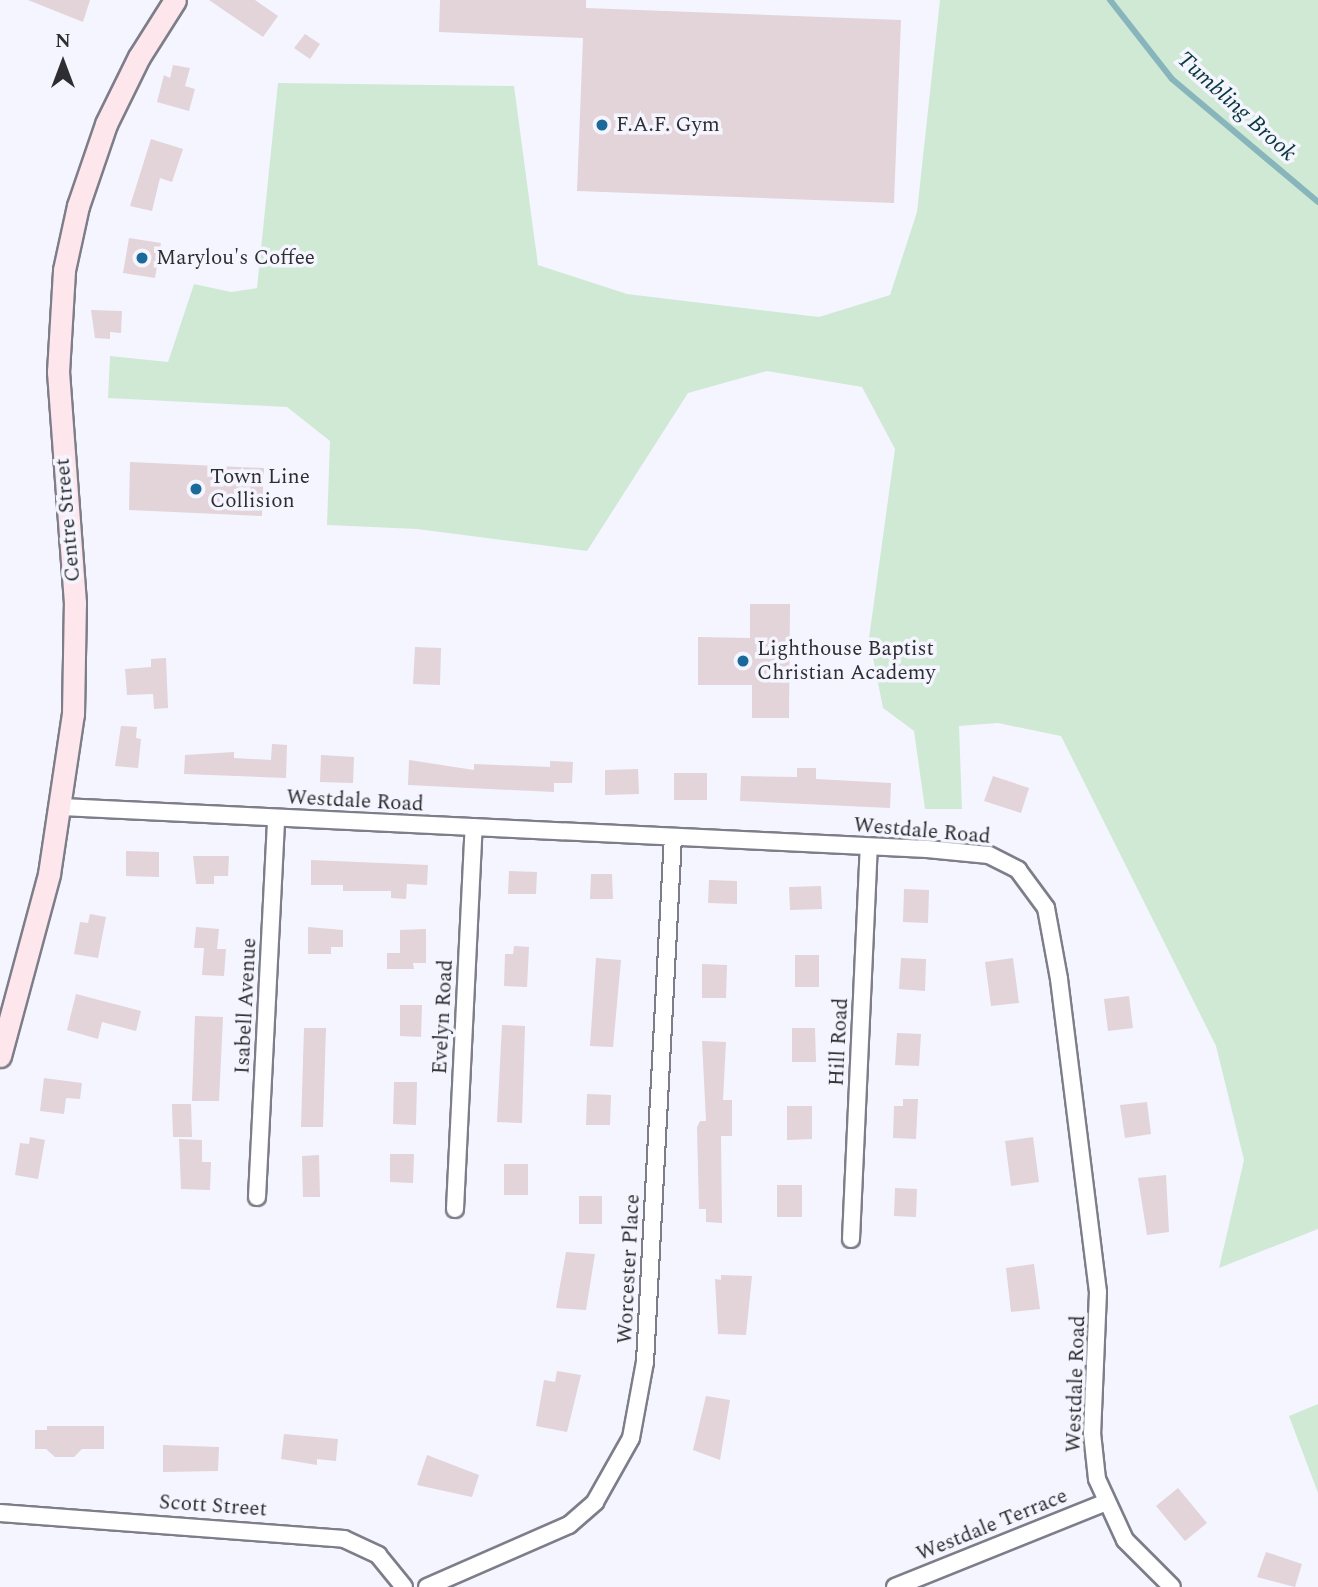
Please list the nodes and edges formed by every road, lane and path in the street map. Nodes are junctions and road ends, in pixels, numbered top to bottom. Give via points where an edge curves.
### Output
1 (175, 0) edge
2 (62, 807) junction
3 (276, 818) junction
4 (474, 827) junction
5 (673, 837) junction
6 (869, 847) junction
7 (0, 1056) edge
8 (257, 1197) dead end
9 (455, 1209) dead end
10 (851, 1239) dead end
11 (1104, 1503) junction
12 (0, 1513) edge
13 (404, 1587) edge
14 (427, 1587) edge
15 (895, 1587) edge
16 (1172, 1587) edge

1 - 2 main road, Centre Street via 139,57 106,124 81,196 64,270 58,372 76,639
2 - 3 street, Westdale Road
2 - 7 main road, Centre Street via 29,961
3 - 4 street, Westdale Road
3 - 8 street, Isabell Avenue
4 - 5 street, Westdale Road
4 - 9 street, Evelyn Road
5 - 6 street, Westdale Road
5 - 14 street, Worcester Place via 645,1362 631,1438 601,1493 569,1525
6 - 10 street, Hill Road
6 - 11 street, Westdale Road via 957,851 999,859 1026,877 1046,908 1098,1292 1092,1443
11 - 15 street, Westdale Terrace
11 - 16 street, Westdale Road via 1137,1556
12 - 13 street, Scott Street via 344,1539 378,1555

